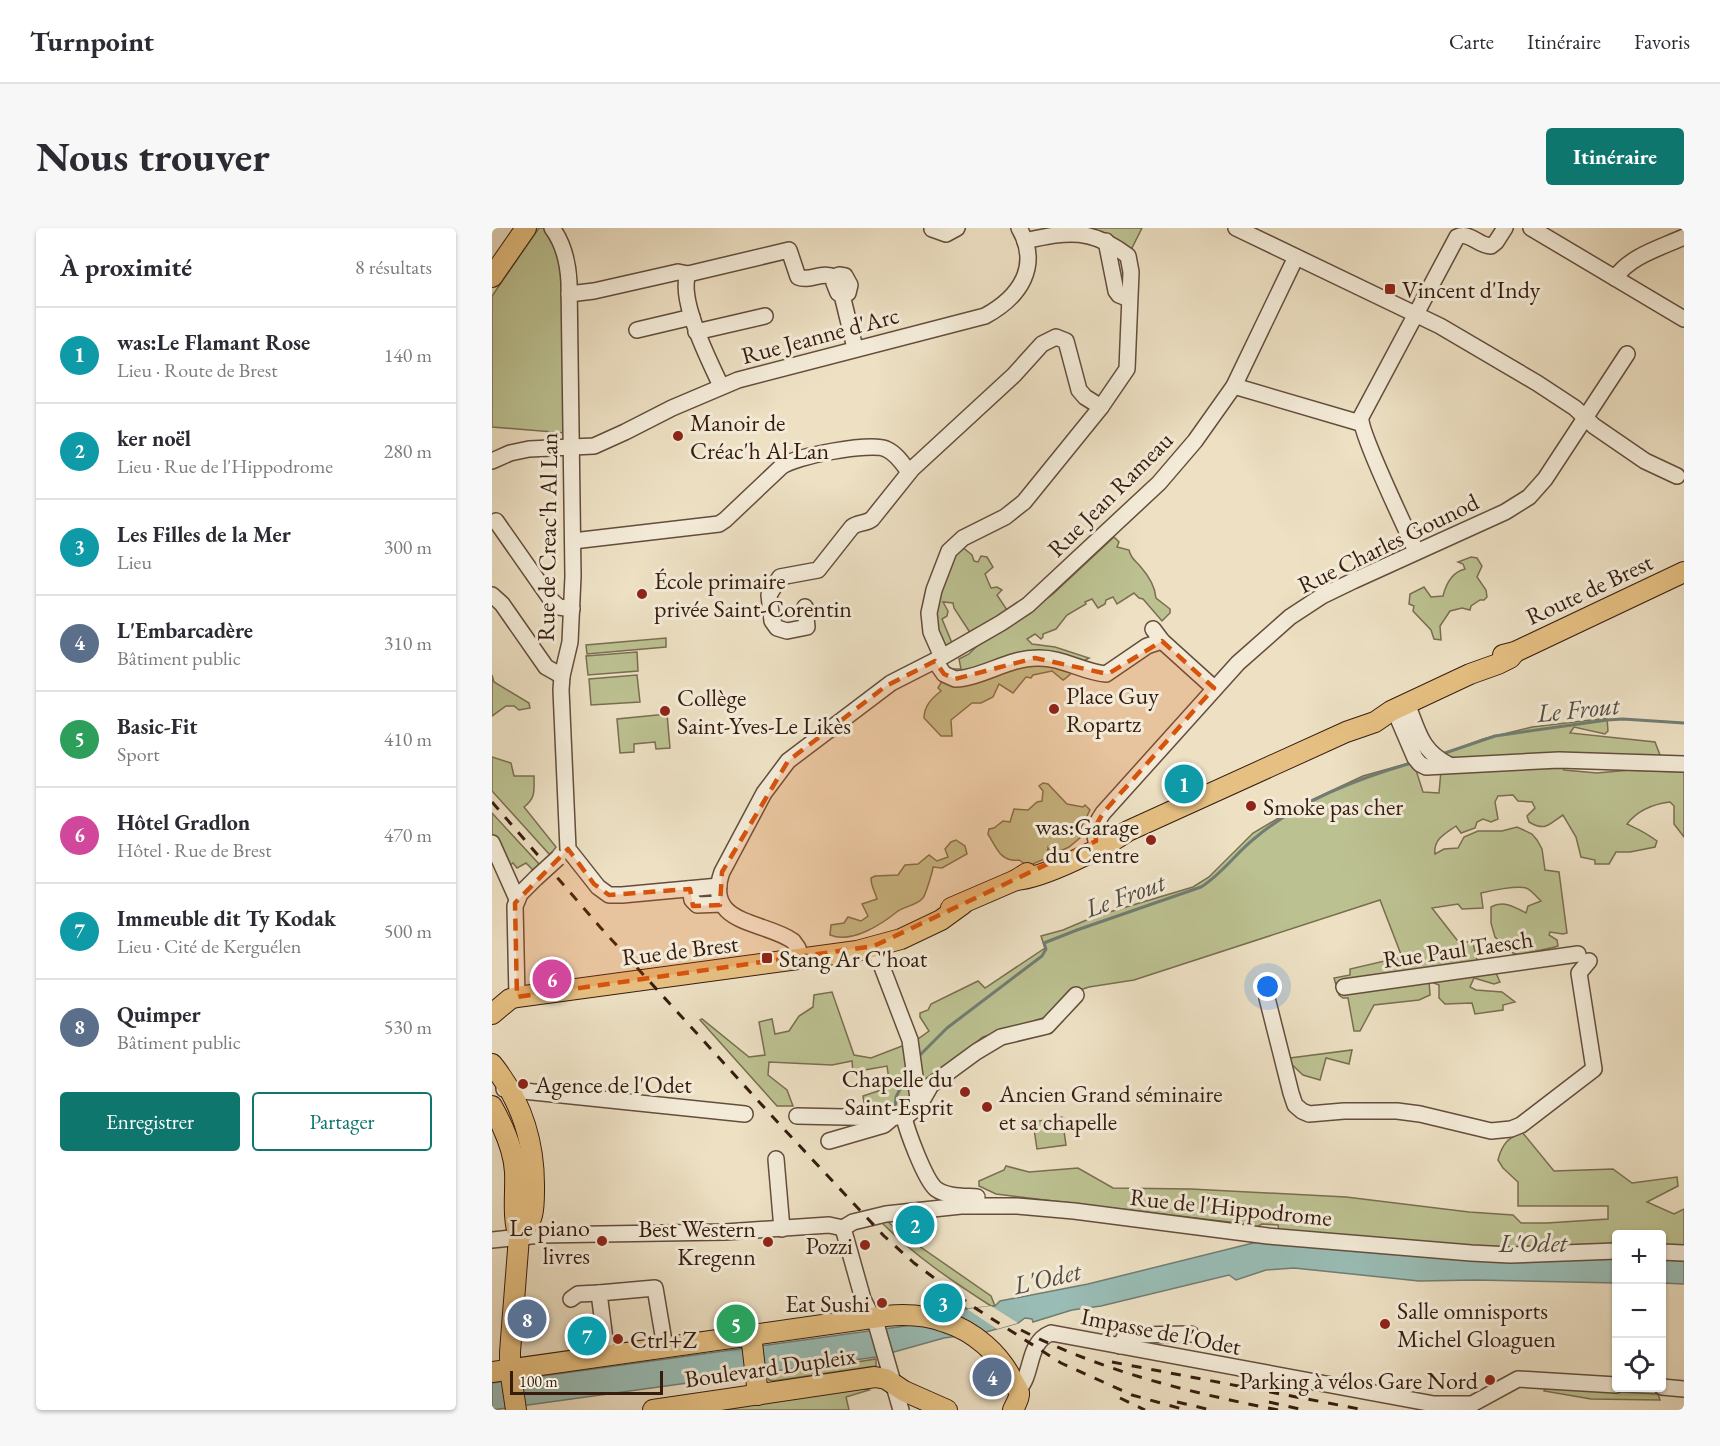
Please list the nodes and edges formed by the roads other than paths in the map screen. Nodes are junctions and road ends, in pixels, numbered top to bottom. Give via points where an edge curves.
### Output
1 (526, 228) edge
2 (552, 228) edge
3 (957, 228) edge
4 (1236, 228) edge
5 (1505, 228) edge
6 (1531, 228) edge
7 (932, 229) edge
8 (1022, 235) edge
9 (1684, 237) edge
10 (1296, 257) junction
11 (688, 274) junction
12 (492, 277) edge
13 (1615, 278) junction
14 (568, 294) junction
15 (1416, 314) junction
16 (765, 316) dead end
17 (1684, 319) edge
18 (694, 324) junction
19 (637, 330) dead end
20 (855, 348) junction
21 (1627, 354) dead end
22 (721, 386) junction
23 (1234, 386) junction
24 (1101, 407) junction
25 (1583, 414) junction
26 (1360, 423) junction
27 (571, 448) junction
28 (492, 461) edge
29 (909, 472) junction
30 (1680, 478) edge
31 (496, 521) dead end
32 (573, 541) junction
33 (1416, 551) junction
34 (1684, 572) edge
35 (492, 596) edge
36 (572, 609) junction
37 (811, 612) dead end
38 (938, 659) junction
39 (562, 676) junction
40 (1214, 688) junction
41 (1397, 708) junction
42 (1684, 764) edge
43 (492, 843) edge
44 (1097, 844) junction
45 (563, 854) junction
46 (719, 886) junction
47 (691, 895) junction
48 (517, 899) junction
49 (722, 904) junction
50 (874, 946) junction
51 (801, 960) junction
52 (1344, 987) dead end
53 (1076, 995) dead end
54 (517, 997) junction
55 (1267, 998) dead end
56 (494, 1016) edge
57 (492, 1064) edge
58 (492, 1076) edge
59 (512, 1090) junction
60 (492, 1106) edge
61 (745, 1114) dead end
62 (910, 1114) junction
63 (798, 1116) dead end
64 (829, 1141) dead end
65 (776, 1159) dead end
66 (1017, 1206) junction
67 (843, 1228) junction
68 (782, 1229) junction
69 (519, 1237) junction
70 (492, 1240) edge
71 (1612, 1251) edge
72 (1666, 1252) edge
73 (1684, 1254) edge
74 (599, 1293) junction
75 (571, 1299) dead end
76 (875, 1323) junction
77 (1191, 1334) dead end
78 (749, 1341) junction
79 (1120, 1346) junction
80 (665, 1347) junction
81 (607, 1355) junction
82 (1029, 1364) junction
83 (1008, 1370) junction
84 (504, 1374) edge
85 (892, 1383) junction
86 (1612, 1385) edge
87 (1666, 1387) edge
88 (1684, 1389) edge
89 (1018, 1390) junction
90 (759, 1395) junction
91 (515, 1409) edge
92 (653, 1410) edge
93 (901, 1410) edge
94 (947, 1410) edge
95 (1013, 1410) edge

1 - 12 main road
2 - 14 street, Rue de Creac'h Al Lan via 566,258
3 - 7 street via 946,234
4 - 10 street
5 - 15 street via 1491,246 1464,234 1458,237
6 - 13 street
8 - 20 street, Rue Jeanne d'Arc via 1028,260 1025,277 1009,299 991,312 969,321
8 - 24 street via 1091,232 1123,251 1130,261 1127,369
9 - 13 street via 1634,260
10 - 15 street
10 - 23 street, Rue Jean Rameau
11 - 14 street via 678,272
11 - 18 street via 685,282
11 - 20 street via 789,250 798,277 843,275 850,285 848,293 842,295
13 - 17 street
14 - 27 street, Rue de Creac'h Al Lan
15 - 25 street via 1476,346
15 - 26 street
16 - 18 street
18 - 19 street
18 - 22 street
20 - 22 street, Rue Jeanne d'Arc
21 - 25 street, Rue Charles Gounod
22 - 27 street, Rue Jeanne d'Arc via 600,443
23 - 26 street
23 - 38 street, Rue Jean Rameau via 1175,465 1110,530 1028,605
24 - 29 street via 1077,386 1066,341 1051,338
24 - 38 street via 1024,502 1005,517 963,538 949,551 929,613
25 - 30 street via 1645,460
25 - 33 street, Rue Charles Gounod via 1539,486 1522,502
26 - 33 street
27 - 28 street, Rue Jeanne d'Arc via 529,449
27 - 32 street, Rue de Creac'h Al Lan
29 - 32 street via 893,453 878,447 792,460 719,524
29 - 37 street via 872,519 852,527 818,570 777,580 769,595 775,626 787,631 805,628
31 - 36 street via 552,601
32 - 36 street, Rue de Creac'h Al Lan
33 - 40 street, Rue Charles Gounod via 1297,612 1254,647
34 - 41 main road, Route de Brest via 1515,652 1498,664
35 - 39 street via 546,667
36 - 39 street, Rue de Creac'h Al Lan
38 - 40 street via 944,674 955,679 1030,658 1050,658 1109,673 1157,635
38 - 46 street, Rue Jean Rameau via 886,686 788,761 764,793 722,872
39 - 45 street, Rue de Creac'h Al Lan
40 - 44 street, Rue Charles Gounod via 1103,813 1095,827
41 - 42 street via 1415,758 1430,768 1552,760
41 - 44 main road, Route de Brest via 1375,722
43 - 48 street
44 - 50 main road, Route de Brest via 895,932
45 - 47 street via 609,895
45 - 48 street, bridge
46 - 47 street
46 - 49 street
47 - 49 street via 700,906
48 - 54 street
49 - 51 street via 737,918 790,939
50 - 51 main road, Rue de Brest
50 - 62 street via 910,1040 914,1063
51 - 54 main road, Rue de Brest
52 - 55 street, Rue Paul Taesch via 1584,957 1579,973 1594,1069 1521,1125 1501,1131 1397,1111 1309,1114 1295,1105
53 - 62 street via 1047,1026 1001,1037 976,1052 931,1085
54 - 56 main road, Rue de Brest
57 - 59 main road
58 - 59 street via 504,1090
59 - 61 street
59 - 69 main road via 527,1127 533,1161 532,1218
60 - 69 main road via 514,1162
62 - 63 street
62 - 64 street
62 - 66 street via 909,1135 934,1188 947,1194 1005,1200
65 - 68 street
66 - 67 street, Rue de l'Hippodrome via 961,1206 886,1214
66 - 71 street, Rue de l'Hippodrome via 1268,1236 1447,1252 1510,1255
67 - 68 street via 829,1225
67 - 76 street via 863,1299
68 - 69 street
69 - 70 street
69 - 84 main road
72 - 73 street
74 - 75 street via 579,1294
74 - 80 street via 656,1288
74 - 81 street
76 - 78 main road
76 - 83 main road via 903,1315 949,1323 972,1335
76 - 85 street
77 - 79 street via 1132,1335 1124,1338
78 - 80 main road
78 - 90 main road
79 - 82 street, Impasse de l'Odet via 1051,1333 1035,1347
79 - 86 street, Impasse de l'Odet via 1434,1404 1472,1404 1518,1379
80 - 81 main road
81 - 84 main road
82 - 83 street
82 - 89 street, Impasse de l'Odet
83 - 89 main road
84 - 91 main road
85 - 90 main road, Boulevard Dupleix via 875,1377
85 - 93 street
85 - 94 main road
87 - 88 street
89 - 95 main road
90 - 92 main road, Boulevard Dupleix

